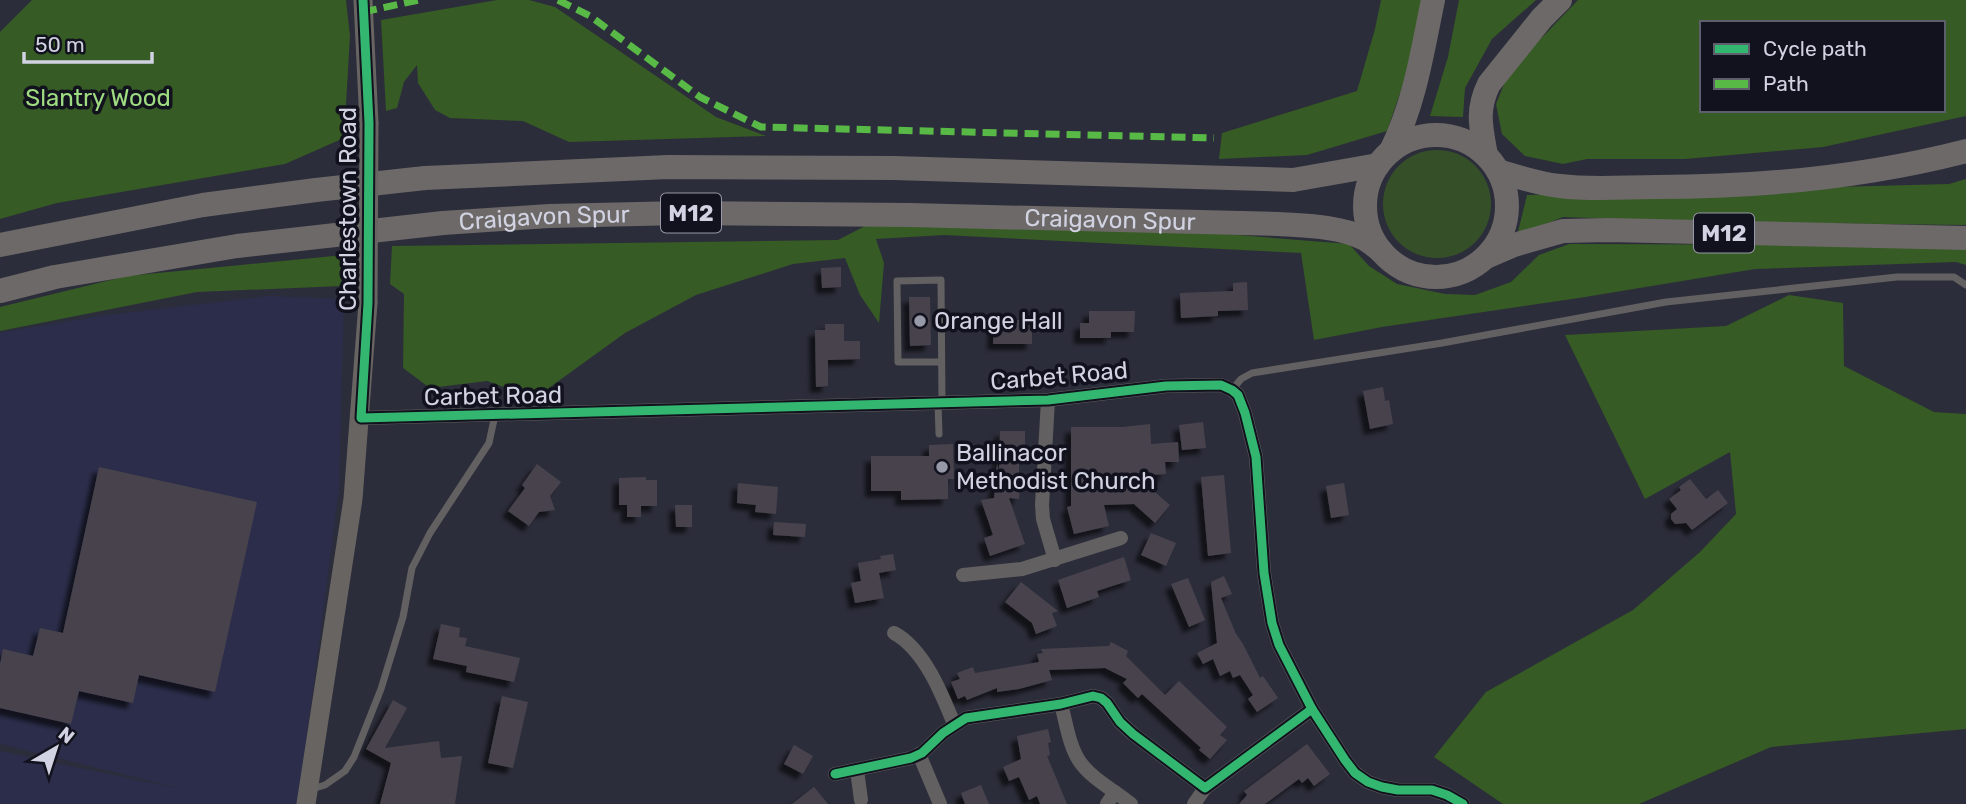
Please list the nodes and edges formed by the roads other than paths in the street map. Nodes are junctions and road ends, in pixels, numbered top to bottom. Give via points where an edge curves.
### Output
1 (363, 0) edge
2 (1433, 0) edge
3 (1560, 0) edge
4 (1966, 151) edge
5 (1384, 158) junction
6 (1492, 163) junction
7 (1966, 238) edge
8 (0, 245) edge
9 (1381, 251) junction
10 (1486, 257) junction
11 (1966, 285) edge
12 (0, 291) edge
13 (941, 362) junction
14 (1232, 390) junction
15 (1048, 400) junction
16 (940, 403) junction
17 (495, 415) junction
18 (361, 418) junction
19 (939, 434) dead end
20 (1121, 538) dead end
21 (1055, 560) junction
22 (963, 575) dead end
23 (894, 633) dead end
24 (1060, 704) junction
25 (1312, 709) junction
26 (954, 724) junction
27 (919, 754) junction
28 (857, 770) junction
29 (835, 774) dead end
30 (1205, 788) junction
31 (307, 797) edge
32 (1111, 798) edge
33 (861, 800) dead end
34 (940, 804) edge
35 (1131, 804) edge
36 (1194, 804) edge
37 (1463, 804) edge

1 - 18 main road, Charlestown Road, bridge via 369,123 368,303
2 - 5 highway via 1412,101
3 - 6 highway via 1496,73 1484,95 1480,114
4 - 6 highway, M12 via 1816,178 1719,187 1560,186 1523,179
5 - 6 highway, M12 via 1408,141 1432,135 1460,139
5 - 8 highway, Craigavon Spur / M12 via 1293,180 668,166 425,178 203,205
5 - 9 highway via 1365,198 1370,232
6 - 10 highway via 1505,187 1507,206 1505,224
7 - 10 highway, M12 via 1563,231
9 - 10 highway, M12 via 1395,264 1430,276 1468,270
9 - 12 highway, Craigavon Spur / M12 via 1348,233 1279,224 910,215 549,216 237,246
11 - 14 lane via 1954,277 1897,277 1666,302 1252,373
13 - 13 lane via 941,281 897,281 898,362
13 - 16 lane
14 - 15 street, Carbet Road via 1213,383
14 - 25 street via 1242,402 1256,457 1272,623
15 - 16 street, Carbet Road
15 - 21 street via 1042,505
16 - 17 street, Carbet Road
16 - 19 lane
17 - 18 street, Carbet Road
17 - 31 lane via 489,443 412,568 381,689 354,757 345,771
18 - 31 main road, Charlestown Road via 353,499
20 - 21 street
21 - 22 street via 1022,569
23 - 26 street via 920,658 941,691
24 - 26 street via 966,718
24 - 30 street via 1101,698 1133,734
24 - 32 street via 1075,753
25 - 30 street
25 - 37 street via 1345,760 1368,782 1398,790 1432,790
26 - 27 street
27 - 28 street
27 - 34 street
28 - 29 street
28 - 33 street
30 - 36 street
32 - 35 street

